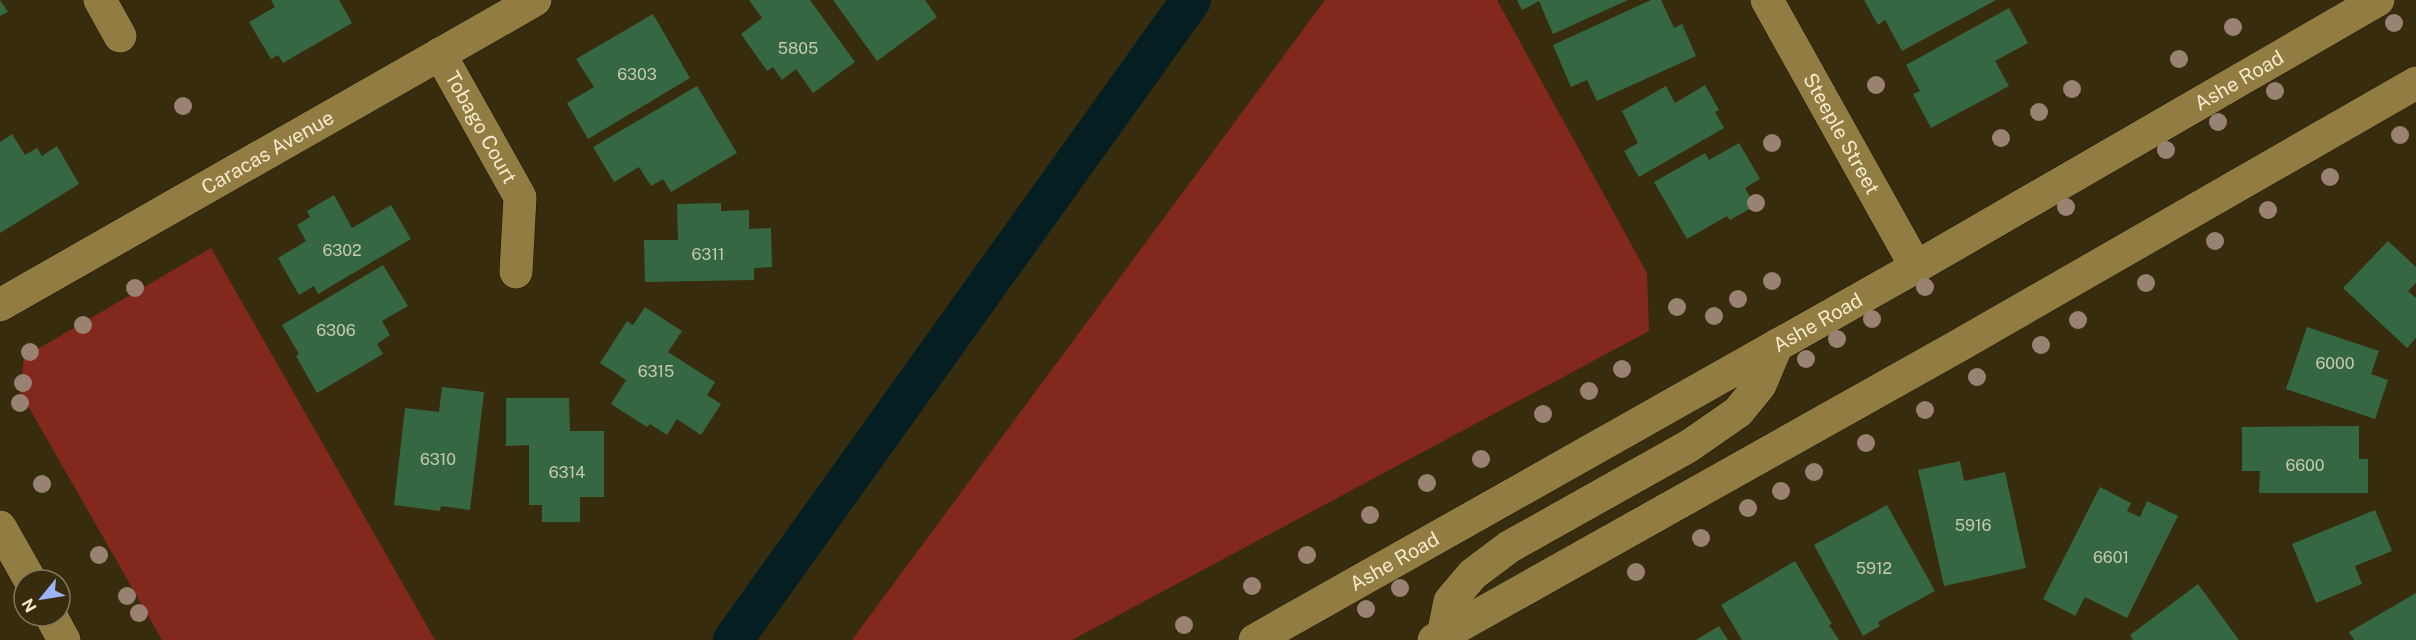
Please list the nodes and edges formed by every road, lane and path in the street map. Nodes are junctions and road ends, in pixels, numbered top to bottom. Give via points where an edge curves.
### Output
1 (100, 0) edge
2 (535, 0) edge
3 (1767, 0) edge
4 (2378, 0) edge
5 (120, 36) dead end
6 (440, 54) junction
7 (2416, 83) edge
8 (1916, 267) junction
9 (516, 272) dead end
10 (0, 305) edge
11 (1777, 345) junction
12 (0, 527) edge
13 (23, 568) edge
14 (1441, 638) edge
15 (1255, 640) edge

1 - 5 street
2 - 6 street, Caracas Avenue
3 - 8 street, Steeple Street
4 - 8 street, Ashe Road
6 - 9 street, Tobago Court via 520,197
6 - 10 street, Caracas Avenue
7 - 14 street
8 - 11 street, Ashe Road
11 - 14 street via 1760,385 1738,412 1689,446 1509,547 1473,574 1449,601
11 - 15 street, Ashe Road
12 - 13 street

